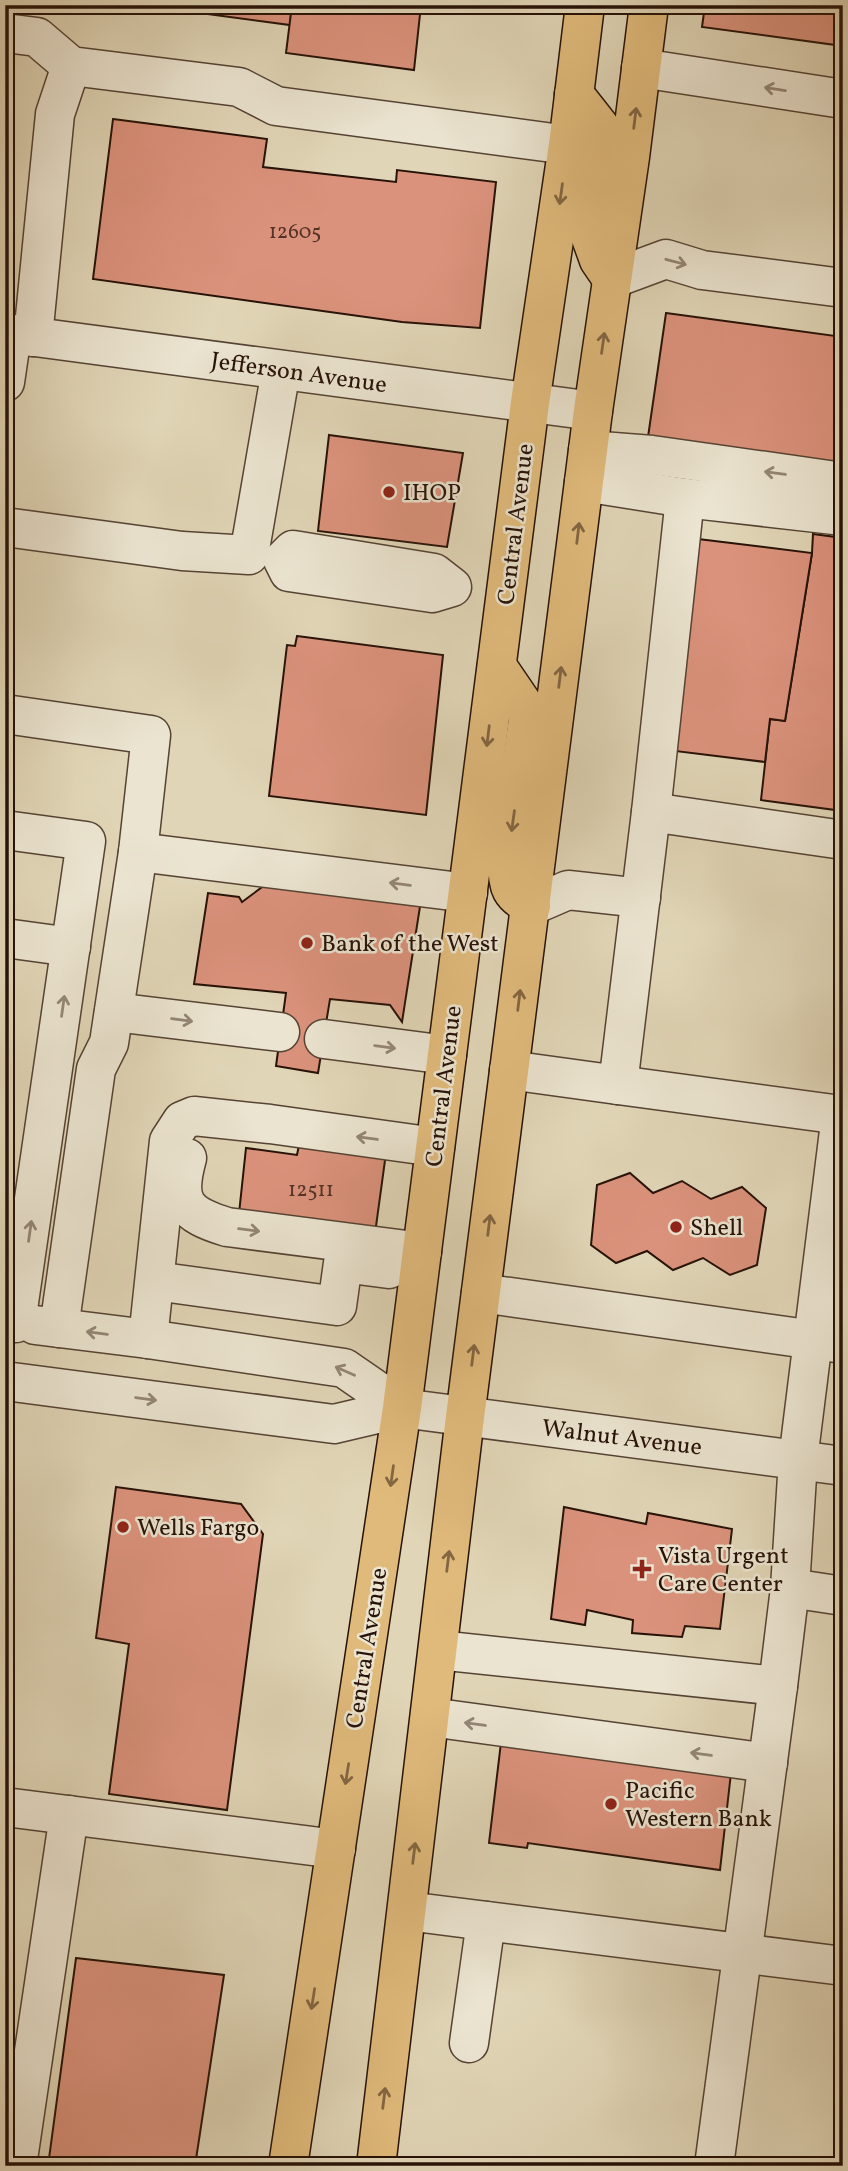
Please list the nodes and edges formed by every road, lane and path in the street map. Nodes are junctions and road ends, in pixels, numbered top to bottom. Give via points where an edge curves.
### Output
1 (585, 5) edge
2 (649, 5) edge
3 (5, 33) edge
4 (71, 66) junction
5 (641, 68) junction
6 (574, 94) junction
7 (843, 99) edge
8 (568, 145) junction
9 (612, 279) junction
10 (843, 288) edge
11 (17, 335) edge
12 (281, 370) junction
13 (5, 382) edge
14 (530, 403) junction
15 (593, 411) junction
16 (586, 466) junction
17 (843, 482) edge
18 (685, 498) junction
19 (843, 516) edge
20 (5, 527) edge
21 (266, 558) junction
22 (506, 594) junction
23 (497, 666) junction
24 (5, 714) edge
25 (651, 812) junction
26 (5, 830) edge
27 (843, 840) edge
28 (138, 852) junction
29 (468, 893) junction
30 (641, 898) junction
31 (531, 906) junction
32 (5, 938) edge
33 (71, 947) junction
34 (114, 1012) junction
35 (280, 1032) dead end
36 (324, 1039) dead end
37 (447, 1055) junction
38 (509, 1070) junction
39 (618, 1085) junction
40 (842, 1115) edge
41 (211, 1118) junction
42 (435, 1147) junction
43 (208, 1221) junction
44 (421, 1263) junction
45 (164, 1282) junction
46 (481, 1293) junction
47 (11, 1323) edge
48 (59, 1328) junction
49 (148, 1339) junction
50 (828, 1342) edge
51 (5, 1381) edge
52 (402, 1408) junction
53 (465, 1417) junction
54 (798, 1460) junction
55 (843, 1466) edge
56 (790, 1588) junction
57 (843, 1596) edge
58 (438, 1650) junction
59 (778, 1686) junction
60 (430, 1717) junction
61 (768, 1763) junction
62 (5, 1807) edge
63 (69, 1815) junction
64 (336, 1849) junction
65 (407, 1911) junction
66 (486, 1921) junction
67 (744, 1953) junction
68 (843, 1966) edge
69 (469, 2043) dead end
70 (17, 2166) edge
71 (288, 2166) edge
72 (376, 2166) edge
73 (714, 2166) edge

1 - 6 main road, Central Avenue
2 - 5 main road
3 - 4 street via 37,37
4 - 8 street via 239,87 276,106
4 - 11 street via 55,114
7 -> 5 street
9 -> 5 main road
6 - 8 main road, Central Avenue
6 - 9 main road via 600,127 591,238
8 -> 14 main road, Central Avenue
9 -> 10 street via 666,259 702,270
15 -> 9 main road
11 - 12 street, Jefferson Avenue
11 - 13 street
12 - 14 street, Jefferson Avenue
12 - 21 street
14 - 15 street, Jefferson Avenue
14 - 22 main road, Central Avenue
15 - 16 main road
17 -> 16 street via 652,455
16 - 18 street
31 -> 16 main road
18 - 19 street
18 - 25 street
20 - 21 street
21 - 22 street via 289,572 432,593 452,587
22 - 23 main road, Central Avenue
23 -> 29 main road, Central Avenue
23 -> 31 main road via 529,713 507,864 515,897
24 - 28 street via 151,735
25 - 27 street
25 - 30 street
26 - 33 street via 86,841
29 -> 28 street
28 - 34 street
29 - 37 main road, Central Avenue
30 - 31 street via 568,890
30 - 39 street
38 -> 31 main road
32 - 33 street
47 -> 33 street
34 -> 35 street
34 - 48 street via 109,1043 96,1069
36 -> 37 street
37 - 42 main road, Central Avenue
38 - 39 street
46 -> 38 main road
39 - 40 street
40 - 50 street
42 -> 41 street
41 - 43 street via 192,1139 180,1183 184,1201
41 - 45 street via 194,1116 182,1121 169,1141
42 - 44 main road, Central Avenue
43 -> 44 street
43 - 45 street via 184,1239
44 - 45 street via 343,1263 337,1306
44 - 52 main road, Central Avenue
45 - 49 street
46 - 50 street
53 -> 46 main road
47 - 48 street, Walnut Avenue
49 -> 48 street, Walnut Avenue
52 -> 49 street, Walnut Avenue via 344,1368
50 - 54 street
51 -> 52 street, Walnut Avenue via 334,1424
52 - 53 street, Walnut Avenue
52 -> 64 main road, Central Avenue
53 - 54 street, Walnut Avenue
58 -> 53 main road
54 - 55 street, Walnut Avenue
54 - 56 street
56 - 57 street
56 - 59 street
58 - 59 street
58 - 60 main road
59 - 61 street
61 -> 60 street
65 -> 60 main road
61 - 67 street
62 - 63 street
63 - 64 street
63 - 70 street
64 -> 71 main road, Central Avenue
65 - 66 street
72 -> 65 main road
66 - 67 street
66 - 69 street
67 - 68 street
67 - 73 street

